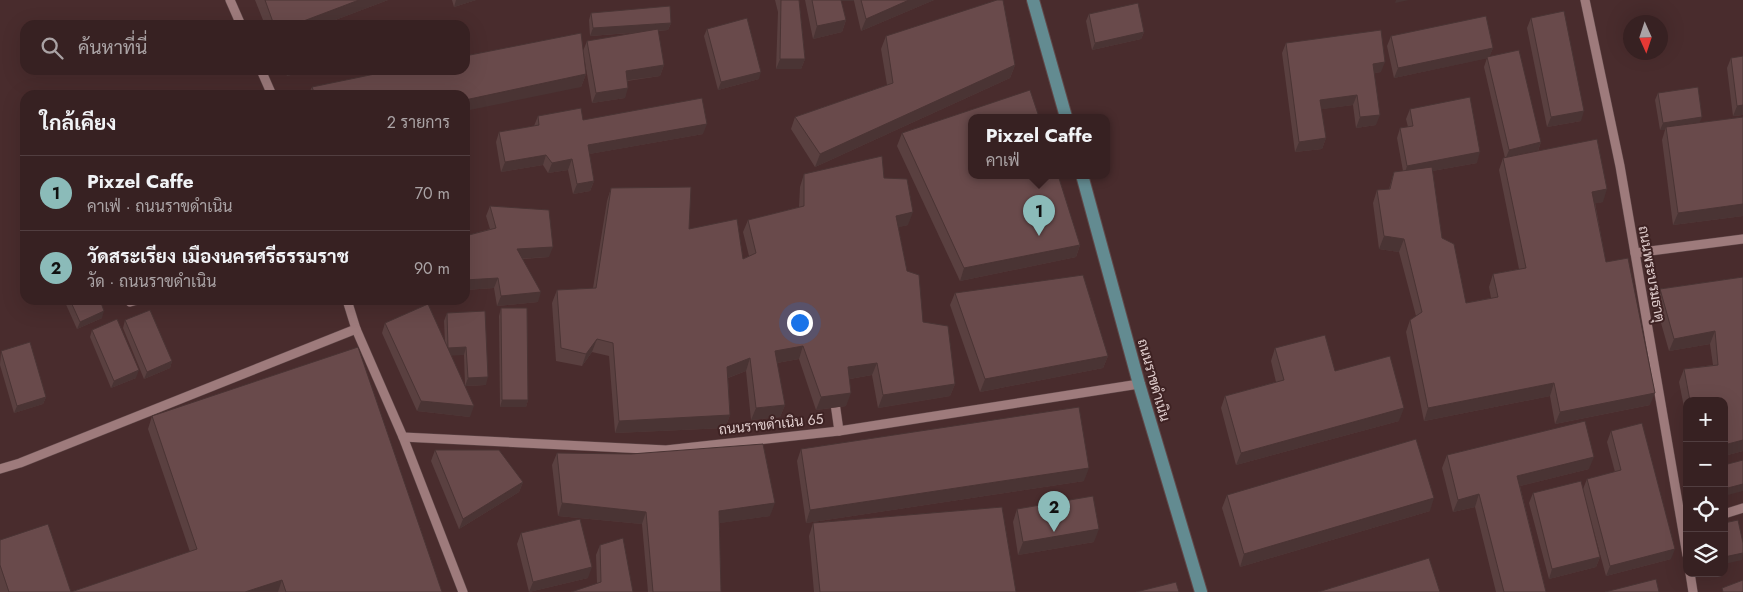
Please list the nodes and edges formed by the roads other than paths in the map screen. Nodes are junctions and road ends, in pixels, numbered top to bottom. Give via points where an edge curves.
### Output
1 (230, 0) edge
2 (1033, 0) edge
3 (1585, 0) edge
4 (239, 20) edge
5 (263, 75) edge
6 (270, 90) edge
7 (1065, 114) edge
8 (1083, 179) edge
9 (1743, 239) edge
10 (1635, 253) junction
11 (349, 305) edge
12 (356, 329) junction
13 (832, 382) edge
14 (1139, 384) junction
15 (839, 431) junction
16 (403, 437) junction
17 (0, 469) edge
18 (1743, 508) edge
19 (1728, 513) edge
20 (1683, 521) edge
21 (1691, 577) edge
22 (463, 592) edge
23 (1201, 592) edge
24 (1693, 592) edge

1 - 4 street
2 - 7 main road
3 - 10 street, ถนนพระบรมธาตุ
5 - 6 street
8 - 14 main road, ถนนราขดำเนิน
9 - 10 street
10 - 20 street, ถนนพระบรมธาตุ
11 - 12 street
12 - 16 street
12 - 17 street
13 - 15 street
14 - 15 street, ถนนราขดำเนิน 65
14 - 23 main road, ถนนราขดำเนิน
15 - 16 street, ถนนราขดำเนิน 65 via 666,450
16 - 22 street
18 - 19 street
21 - 24 street

